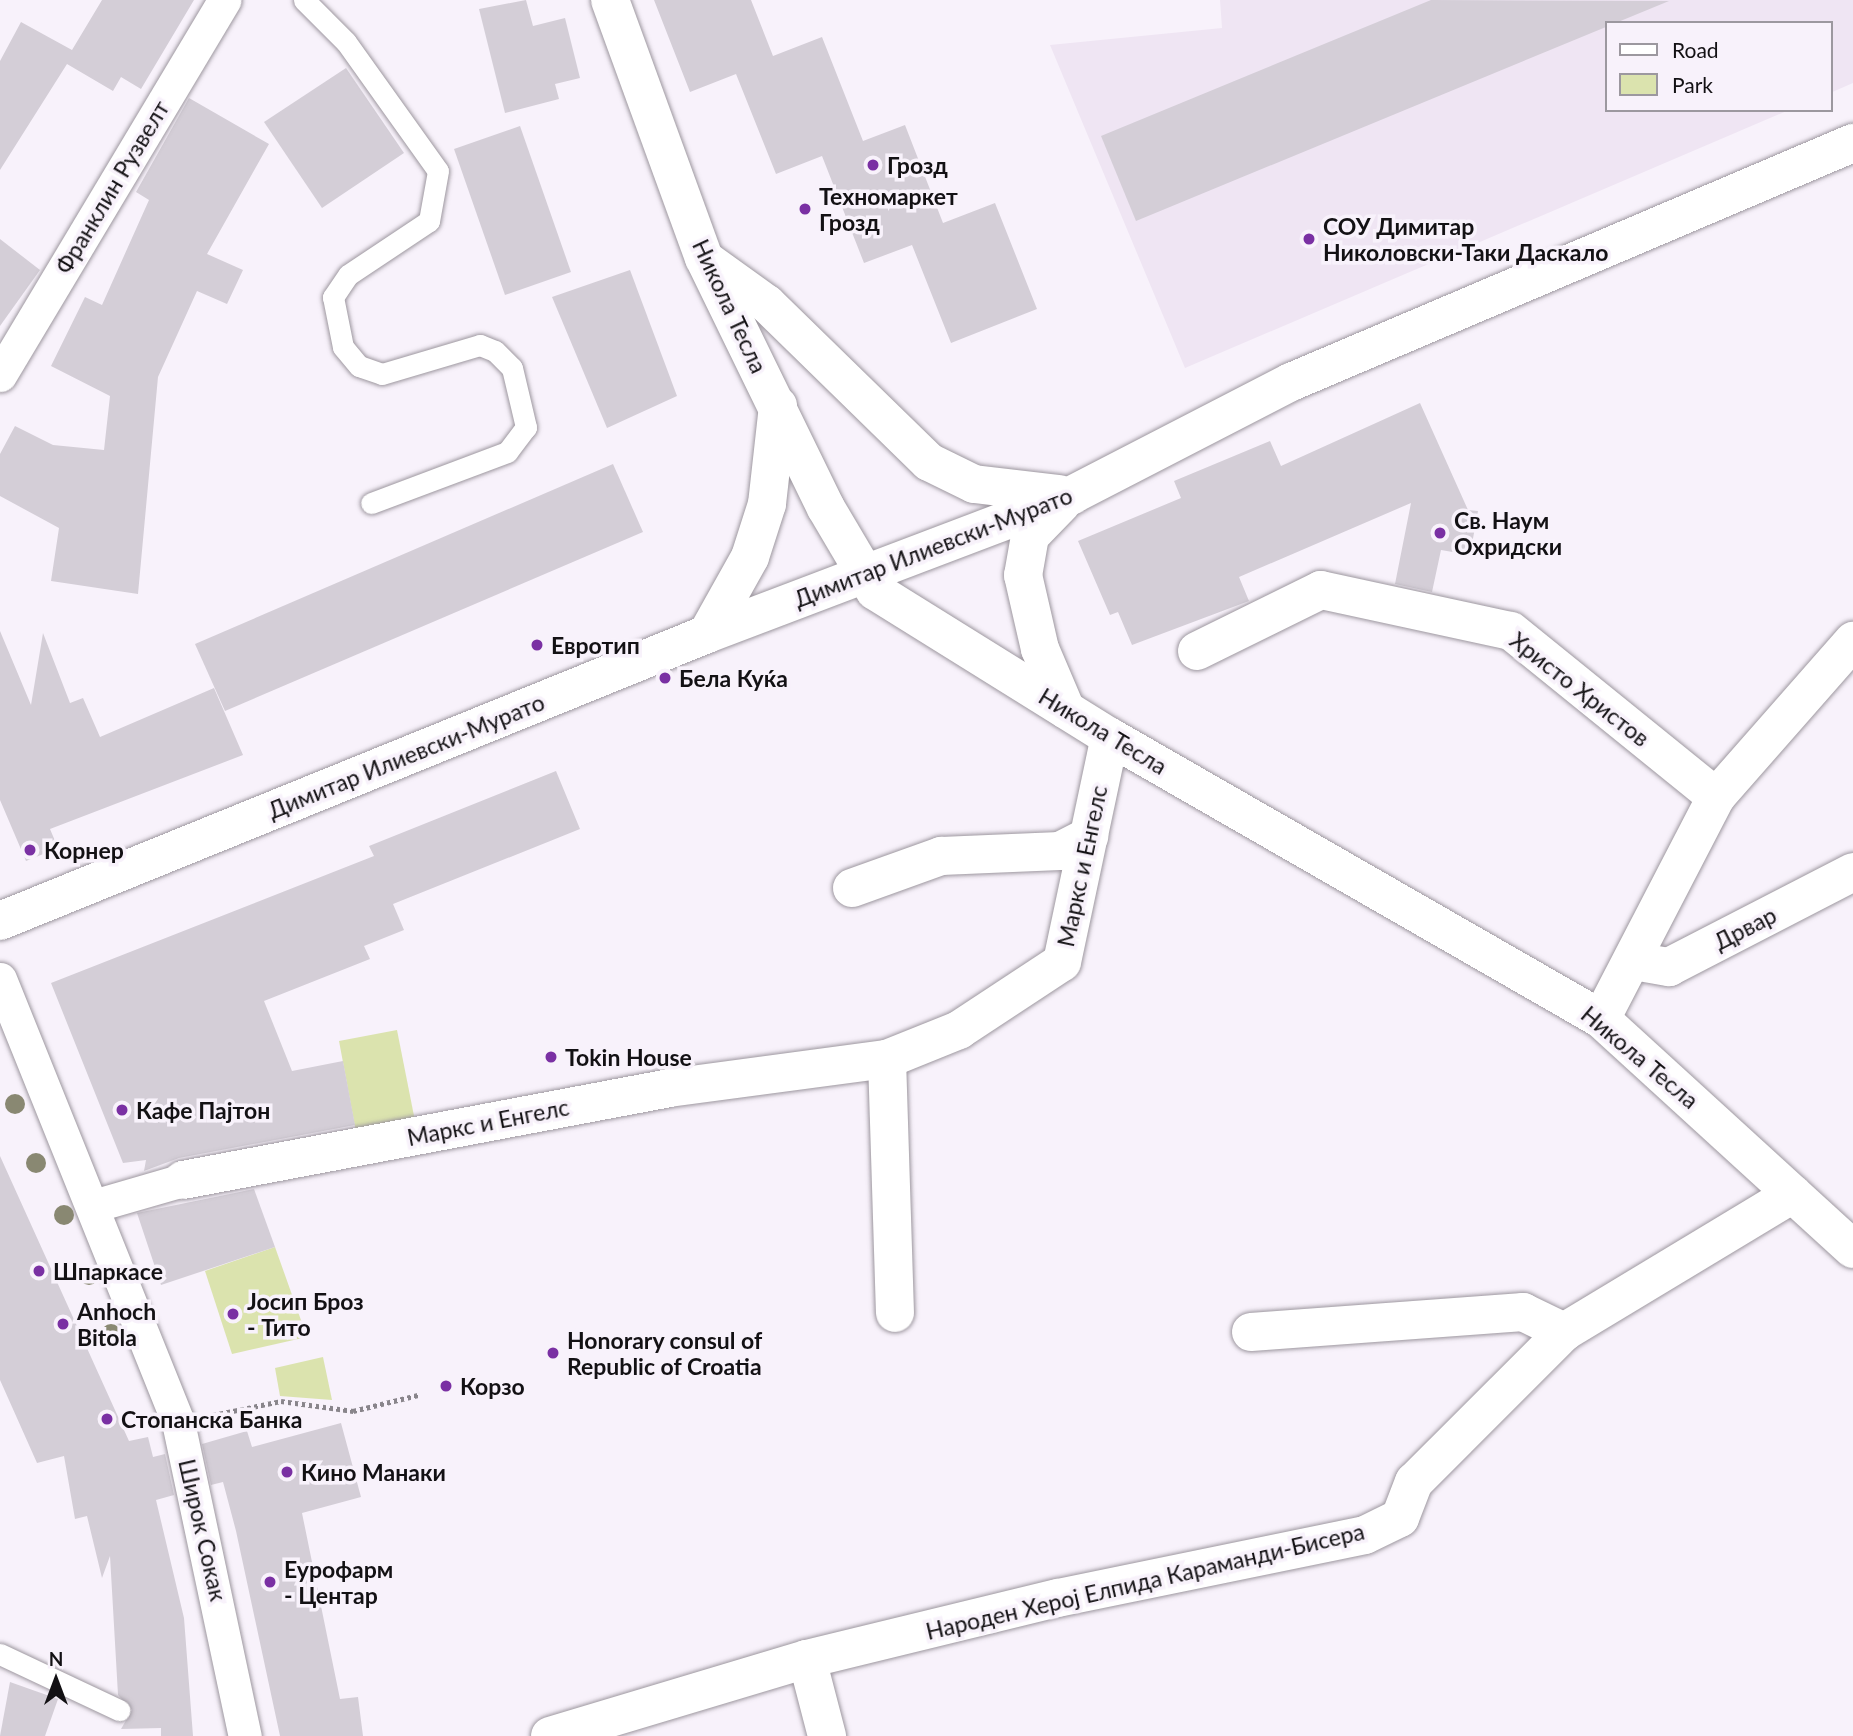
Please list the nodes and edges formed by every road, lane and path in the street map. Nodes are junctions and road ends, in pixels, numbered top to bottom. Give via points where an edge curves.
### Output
1 (225, 0) edge
2 (304, 0) edge
3 (610, 0) edge
4 (1853, 143) edge
5 (704, 258) junction
6 (0, 375) edge
7 (778, 405) junction
8 (1072, 495) junction
9 (371, 503) dead end
10 (862, 575) junction
11 (707, 634) junction
12 (1853, 641) edge
13 (1197, 651) dead end
14 (1066, 710) junction
15 (1110, 737) junction
16 (1716, 797) junction
17 (1089, 836) junction
18 (1853, 872) edge
19 (852, 888) dead end
20 (0, 921) edge
21 (1634, 961) junction
22 (0, 979) edge
23 (1601, 1018) junction
24 (887, 1059) junction
25 (183, 1180) joint
26 (1793, 1194) junction
27 (93, 1206) junction
28 (1844, 1230) edge
29 (895, 1313) dead end
30 (1251, 1332) dead end
31 (1564, 1332) junction
32 (418, 1395) dead end
33 (178, 1422) junction
34 (0, 1654) edge
35 (807, 1658) junction
36 (119, 1710) dead end
37 (245, 1736) edge
38 (550, 1736) edge
39 (827, 1736) edge

1 - 6 street, Франклин Рузвелт
2 - 9 lane via 346,42 438,171 429,221 348,275 333,297 343,347 359,366 382,374 480,345 495,351 512,368 526,427 507,452
3 - 5 street, Никола Тесла
4 - 8 street, Димитар Илиевски-Мурато via 1291,382
5 - 7 street, Никола Тесла
5 - 8 street via 767,304 929,462 974,484
7 - 10 street, Никола Тесла
7 - 11 street via 767,504 750,556
8 - 10 street, Димитар Илиевски-Мурато
8 - 14 street via 1030,536 1023,575 1040,649
10 - 11 street, Димитар Илиевски-Мурато
10 - 14 street, Никола Тесла via 901,611
11 - 20 street, Димитар Илиевски-Мурато
12 - 16 street
13 - 16 street, Христо Христов via 1321,590 1511,631
14 - 15 street, Никола Тесла
15 - 17 street, Маркс и Енгелс
15 - 23 street, Никола Тесла
16 - 21 street
17 - 19 street via 1060,851 941,856
17 - 24 street, Маркс и Енгелс via 1057,969 959,1030
18 - 21 street, Дрвар via 1669,967
21 - 23 street
22 - 27 street, Широк Сокак
23 - 26 street, Никола Тесла
24 - 25 street, Маркс и Енгелс via 669,1088
24 - 29 street
25 - 27 street, Маркс и Енгелс
26 - 28 street, Никола Тесла
26 - 31 street, Народен Херој Елпида Караманди-Бисера
27 - 33 street, Широк Сокак
30 - 31 street via 1523,1311
31 - 35 street, Народен Херој Елпида Караманди-Бисера via 1414,1482 1400,1518 1365,1535 1058,1598
32 - 33 path via 353,1410 281,1401
33 - 37 street, Широк Сокак
34 - 36 lane
35 - 38 street, Народен Херој Елпида Караманди-Бисера
35 - 39 street

